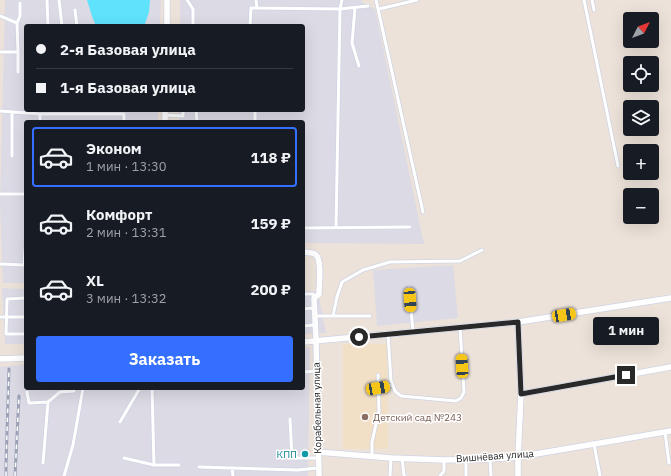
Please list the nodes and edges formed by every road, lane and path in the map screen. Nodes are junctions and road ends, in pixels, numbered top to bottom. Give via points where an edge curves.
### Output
1 (47, 0) edge
2 (59, 0) edge
3 (167, 0) edge
4 (187, 0) edge
5 (256, 0) edge
6 (342, 0) edge
7 (376, 0) edge
8 (417, 0) edge
9 (584, 0) edge
10 (592, 0) edge
11 (20, 3) dead end
12 (368, 6) dead end
13 (257, 8) junction
14 (355, 8) junction
15 (340, 9) junction
16 (379, 9) junction
17 (75, 10) dead end
18 (594, 10) dead end
19 (0, 16) edge
20 (17, 22) junction
21 (48, 24) edge
22 (62, 24) edge
23 (77, 24) edge
24 (167, 24) edge
25 (193, 24) edge
26 (250, 24) edge
27 (0, 52) edge
28 (18, 52) junction
29 (359, 66) dead end
30 (18, 72) dead end
31 (0, 111) edge
32 (12, 112) junction
33 (165, 112) edge
34 (183, 112) edge
35 (40, 114) junction
36 (40, 120) edge
37 (124, 120) edge
38 (12, 156) dead end
39 (618, 166) dead end
40 (0, 194) edge
41 (24, 194) edge
42 (423, 212) dead end
43 (410, 227) dead end
44 (305, 228) edge
45 (336, 228) junction
46 (482, 250) dead end
47 (305, 252) edge
48 (0, 264) edge
49 (24, 264) edge
50 (409, 288) dead end
51 (305, 294) edge
52 (24, 298) edge
53 (314, 298) junction
54 (671, 298) edge
55 (314, 308) junction
56 (305, 309) edge
57 (315, 316) junction
58 (333, 316) junction
59 (370, 316) dead end
60 (0, 317) edge
61 (6, 317) junction
62 (24, 317) edge
63 (518, 322) junction
64 (315, 325) junction
65 (305, 326) edge
66 (460, 327) junction
67 (413, 331) junction
68 (24, 334) edge
69 (388, 334) junction
70 (316, 341) junction
71 (305, 342) edge
72 (24, 358) edge
73 (0, 359) edge
74 (671, 367) edge
75 (317, 371) junction
76 (305, 372) edge
77 (378, 375) dead end
78 (393, 385) junction
79 (378, 388) junction
80 (74, 390) edge
81 (83, 390) edge
82 (139, 390) edge
83 (152, 390) edge
84 (27, 392) dead end
85 (521, 394) junction
86 (48, 402) junction
87 (290, 419) dead end
88 (120, 422) dead end
89 (668, 432) edge
90 (594, 444) junction
91 (318, 455) junction
92 (372, 456) junction
93 (518, 457) junction
94 (124, 458) dead end
95 (391, 458) junction
96 (402, 458) junction
97 (490, 458) junction
98 (444, 460) junction
99 (466, 460) junction
100 (43, 463) dead end
101 (669, 463) dead end
102 (154, 465) junction
103 (179, 465) dead end
104 (199, 467) dead end
105 (232, 468) junction
106 (318, 468) junction
107 (64, 476) edge
108 (233, 476) edge
109 (318, 476) edge
110 (390, 476) edge
111 (405, 476) edge
112 (440, 476) edge
113 (466, 476) edge
114 (491, 476) edge
115 (518, 476) edge
116 (600, 476) edge

1 - 21 lane
2 - 22 lane
3 - 24 street
4 - 25 lane via 193,9
5 - 13 lane
6 - 15 lane
7 - 16 lane
8 - 16 lane
9 - 39 lane
10 - 18 lane
11 - 20 lane via 20,16
12 - 14 lane
13 - 15 lane
13 - 26 lane via 251,8
14 - 15 lane
14 - 29 lane via 352,43
15 - 45 lane
16 - 42 lane
17 - 23 lane
19 - 20 lane
20 - 28 lane
27 - 28 lane
28 - 30 lane
31 - 32 lane
32 - 35 lane
32 - 38 lane
33 - 34 lane via 183,116
35 - 36 lane
35 - 37 lane via 124,114
40 - 41 lane
43 - 45 lane
44 - 45 lane
46 - 58 lane via 460,261 390,262 363,270 342,282
47 - 53 street, Корабельная улица via 317,255 320,261 319,294
48 - 49 lane
50 - 67 lane
51 - 53 lane via 313,294
52 - 61 lane via 7,298
53 - 55 street, Корабельная улица
54 - 63 street
55 - 56 lane
55 - 57 street, Корабельная улица
57 - 58 lane
57 - 64 street, Корабельная улица
58 - 59 lane
60 - 61 lane
61 - 62 lane
61 - 68 lane via 6,334
63 - 66 street
63 - 85 street
64 - 65 lane
64 - 70 street, Корабельная улица
66 - 67 street
66 - 78 lane via 464,392 461,398 456,401 401,396
67 - 69 street
69 - 70 street
69 - 78 lane
70 - 71 street
70 - 75 street, Корабельная улица
72 - 73 street
74 - 85 street
75 - 76 lane
75 - 91 street, Корабельная улица
77 - 79 lane
78 - 79 lane
79 - 92 lane via 379,411 372,442
80 - 86 lane via 60,392
81 - 107 lane via 73,445
82 - 88 lane
83 - 102 lane
84 - 86 lane via 29,403
85 - 93 street
86 - 100 lane
87 - 91 lane via 292,458
89 - 90 street, Вишнёвая улица
89 - 101 lane
90 - 93 street, Вишнёвая улица
90 - 116 lane
91 - 92 street, Вишнёвая улица
91 - 106 street, Корабельная улица
92 - 95 street, Вишнёвая улица
93 - 97 street, Вишнёвая улица
93 - 115 street
94 - 102 lane
95 - 96 street, Вишнёвая улица
95 - 110 lane
96 - 98 street, Вишнёвая улица
96 - 111 lane
97 - 99 street, Вишнёвая улица
97 - 114 lane
98 - 99 street, Вишнёвая улица
98 - 112 lane via 444,471
99 - 113 lane
102 - 103 lane
104 - 105 lane
105 - 106 lane
105 - 108 lane
106 - 109 street, Корабельная улица

